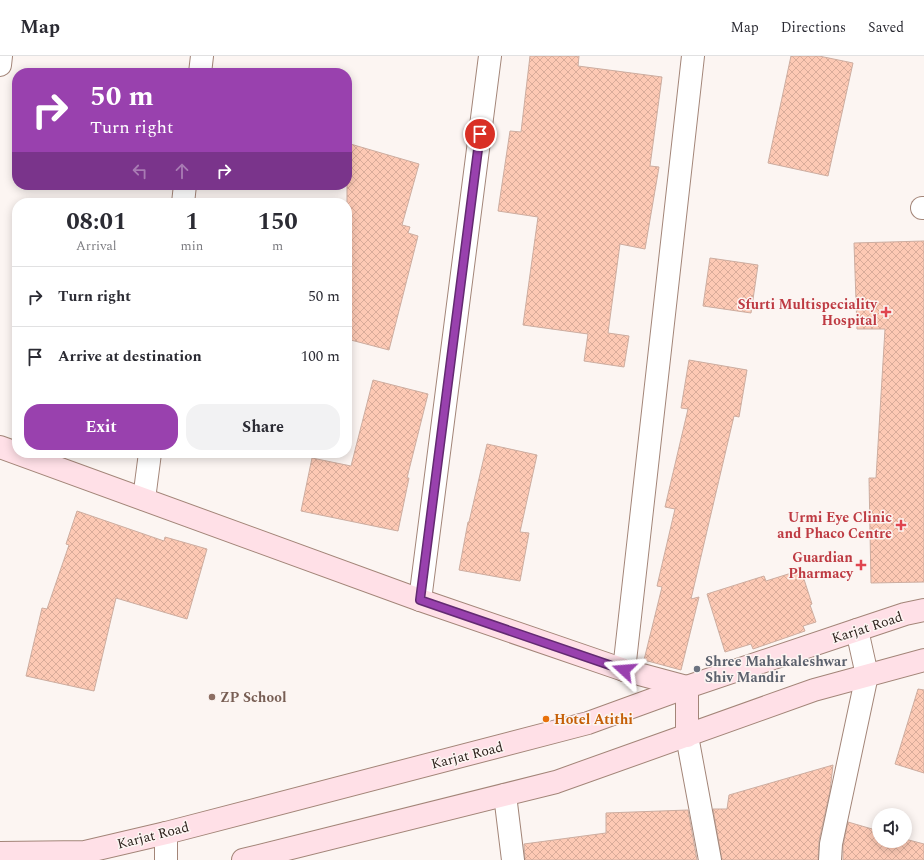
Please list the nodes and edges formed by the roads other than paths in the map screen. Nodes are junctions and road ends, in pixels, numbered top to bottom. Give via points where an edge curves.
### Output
1 (1, 56) edge
2 (202, 56) edge
3 (490, 56) edge
4 (693, 56) edge
5 (0, 65) edge
6 (201, 68) edge
7 (0, 447) edge
8 (12, 451) edge
9 (30, 458) edge
10 (149, 458) edge
11 (144, 499) junction
12 (420, 600) junction
13 (924, 610) edge
14 (857, 630) junction
15 (924, 660) edge
16 (624, 670) junction
17 (867, 675) junction
18 (687, 687) junction
19 (687, 736) junction
20 (505, 795) junction
21 (166, 833) junction
22 (0, 853) edge
23 (166, 860) edge
24 (243, 860) edge
25 (513, 860) edge
26 (710, 860) edge
27 (830, 860) edge

1 - 5 street
2 - 6 street
3 - 12 street
4 - 16 street
7 - 8 main road
9 - 11 main road
10 - 11 street
11 - 12 main road
12 - 16 main road
13 - 14 main road, Karjat Road
14 - 17 street
14 - 18 main road, Karjat Road
15 - 17 main road
16 - 18 main road
17 - 19 main road via 814,690
17 - 27 street via 831,844
18 - 19 main road
18 - 21 main road, Karjat Road via 588,723
19 - 20 main road via 556,782
19 - 26 street
20 - 24 main road
20 - 25 street
21 - 22 main road, Karjat Road via 85,852
21 - 23 street

